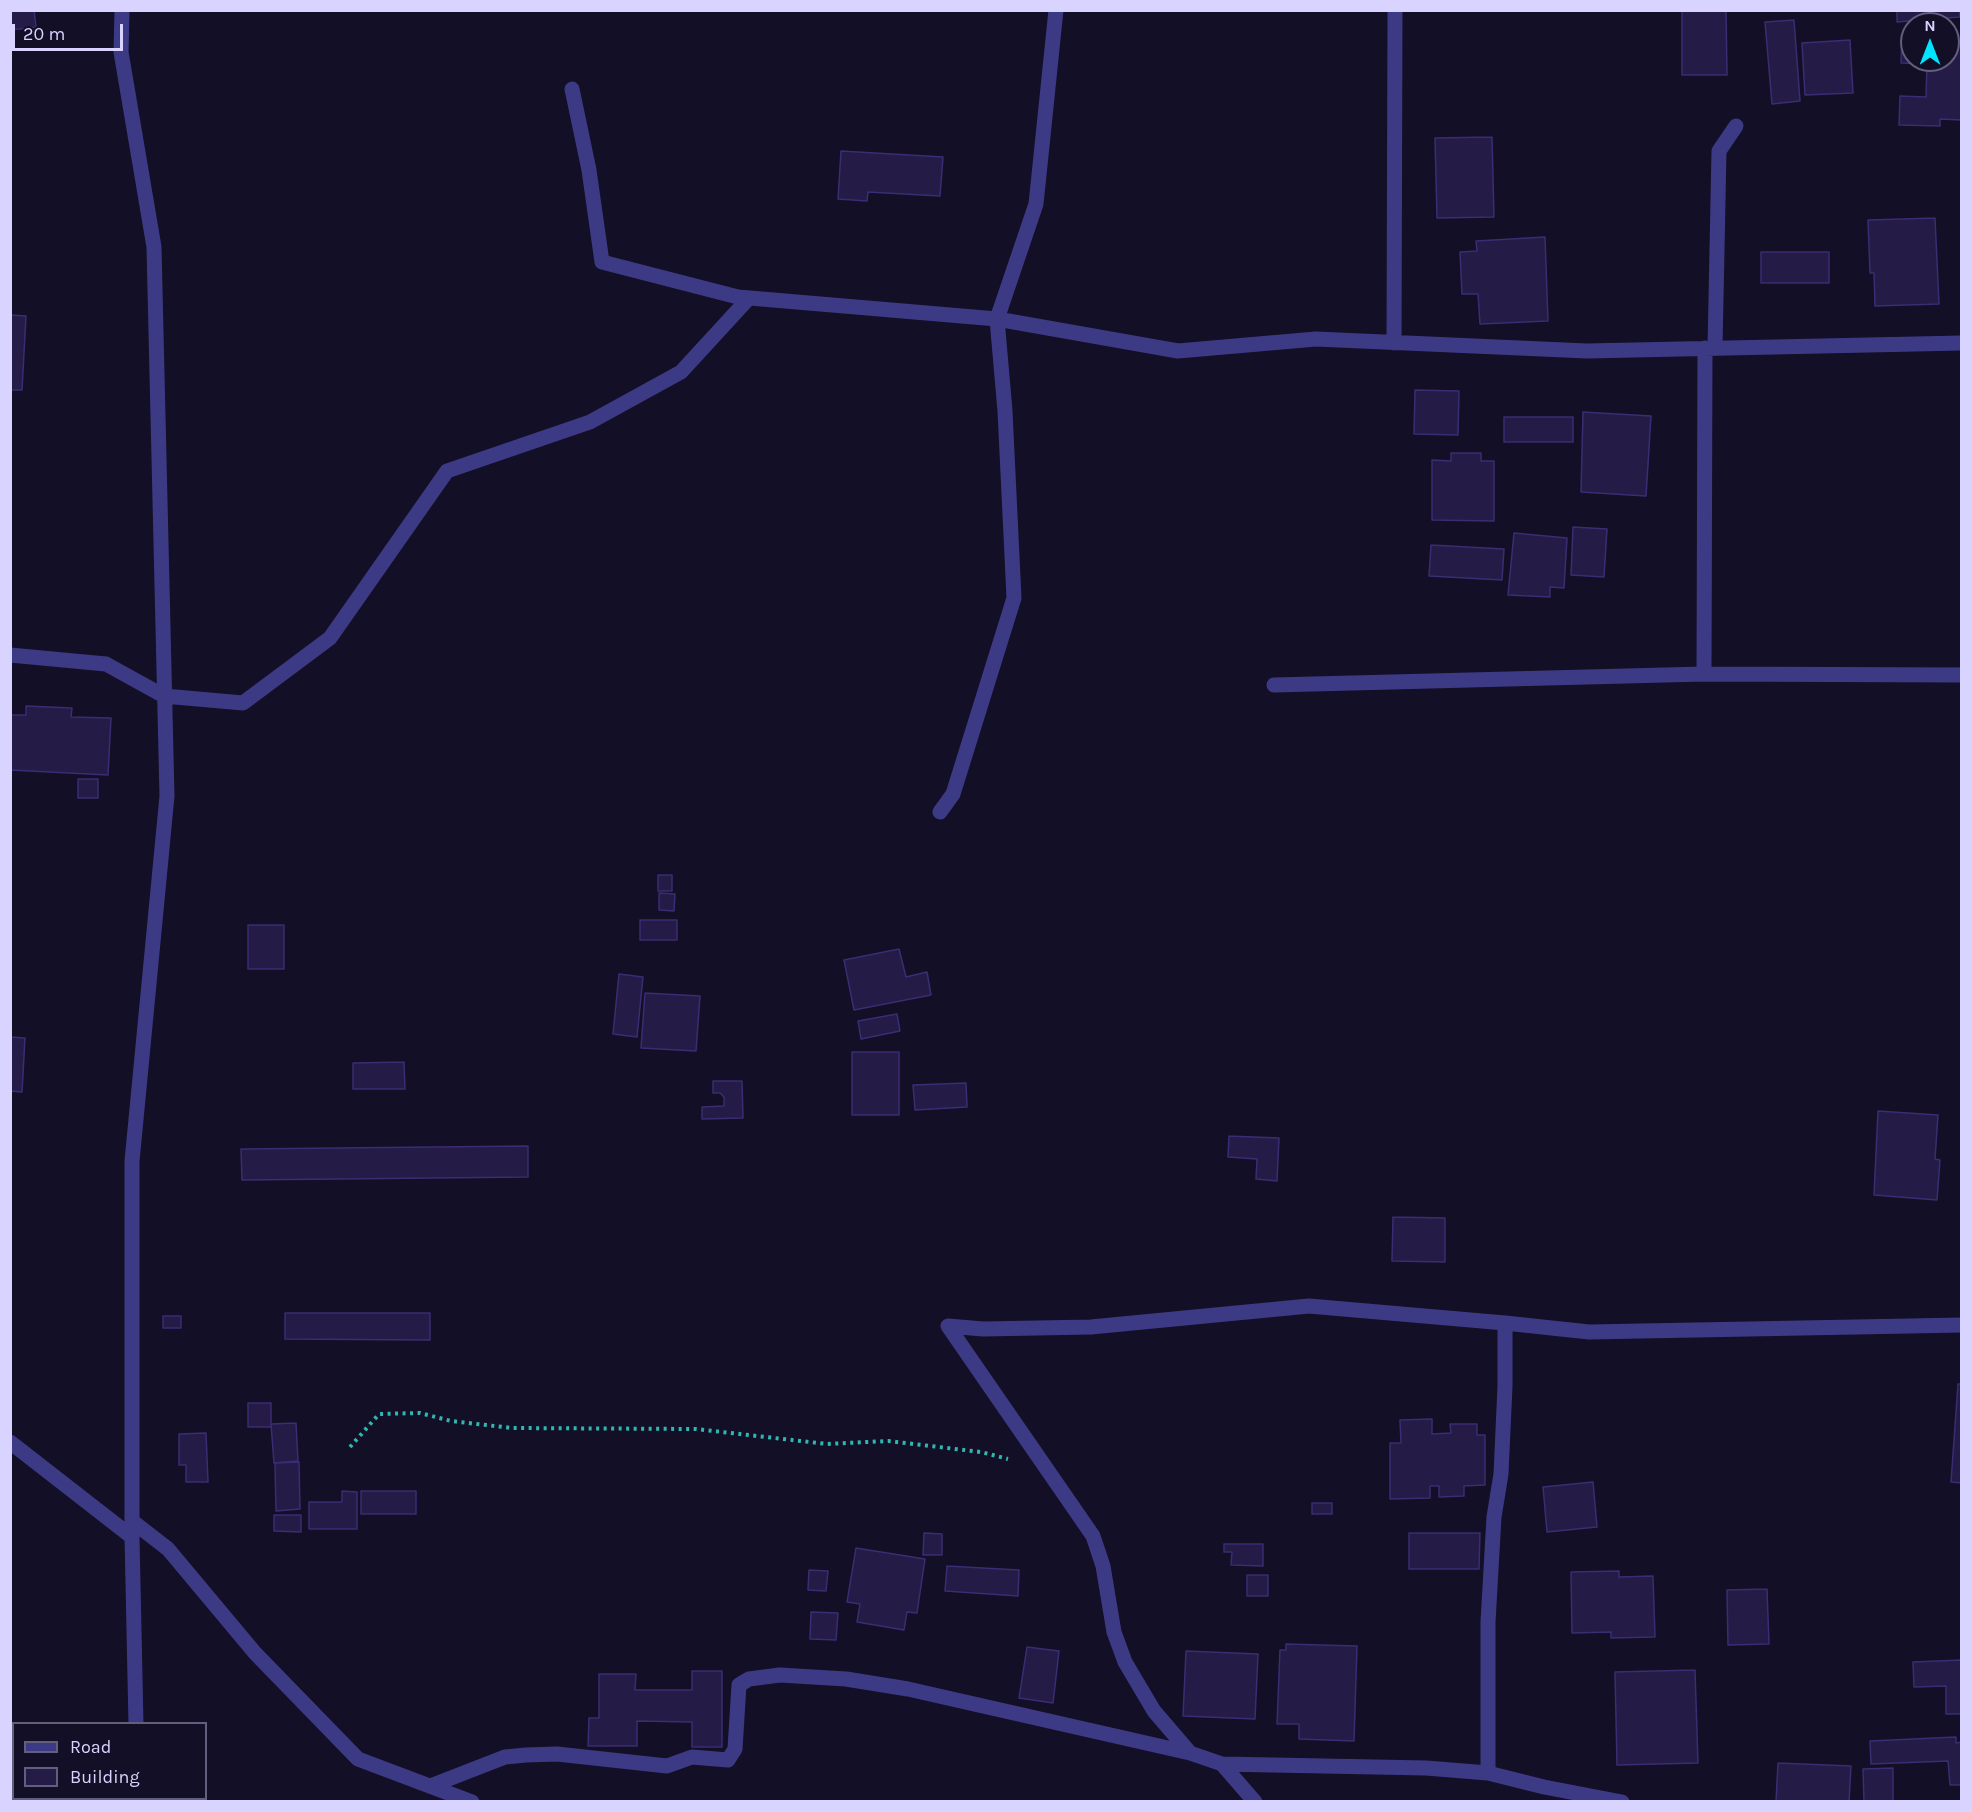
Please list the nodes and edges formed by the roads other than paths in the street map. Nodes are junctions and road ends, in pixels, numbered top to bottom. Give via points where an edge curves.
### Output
1 (122, 10) edge
2 (1056, 10) edge
3 (1395, 10) edge
4 (572, 89) dead end
5 (1736, 126) dead end
6 (749, 298) junction
7 (997, 319) junction
8 (1394, 343) junction
9 (1962, 344) edge
10 (1710, 348) junction
11 (10, 655) edge
12 (1704, 674) junction
13 (1962, 675) edge
14 (1274, 685) dead end
15 (164, 696) junction
16 (940, 812) dead end
17 (1505, 1323) junction
18 (1962, 1325) edge
19 (10, 1442) edge
20 (132, 1521) junction
21 (132, 1537) junction
22 (136, 1722) edge
23 (1190, 1753) junction
24 (1222, 1764) junction
25 (1488, 1773) junction
26 (433, 1785) junction
27 (472, 1802) edge
28 (1255, 1802) edge
29 (1622, 1802) edge

1 - 15 street via 121,52 154,247
2 - 7 street via 1036,204
3 - 8 street
4 - 6 street via 602,262
5 - 10 street via 1719,151
6 - 7 street
6 - 15 street via 681,372 590,422 447,471 330,638 243,703
7 - 8 street via 1178,351 1316,339
7 - 16 street via 1014,598 953,794
8 - 10 street via 1587,351
9 - 10 street
10 - 12 street
11 - 15 street via 106,664
12 - 13 street
12 - 14 street
15 - 20 street via 167,796 132,1161
17 - 18 street via 1589,1332
17 - 23 street via 1309,1306 1090,1327 948,1326 1093,1536 1103,1566 1114,1632 1125,1662 1154,1711
17 - 25 street via 1501,1474 1494,1517 1488,1622
19 - 21 street
20 - 21 street
20 - 26 street via 168,1549 255,1653 358,1759
21 - 22 street
23 - 24 street
23 - 26 street via 908,1689 846,1679 780,1675 739,1685 735,1749 728,1760 692,1757 667,1766 557,1754 526,1755 505,1757
24 - 25 street
24 - 28 street
25 - 29 street
26 - 27 street

